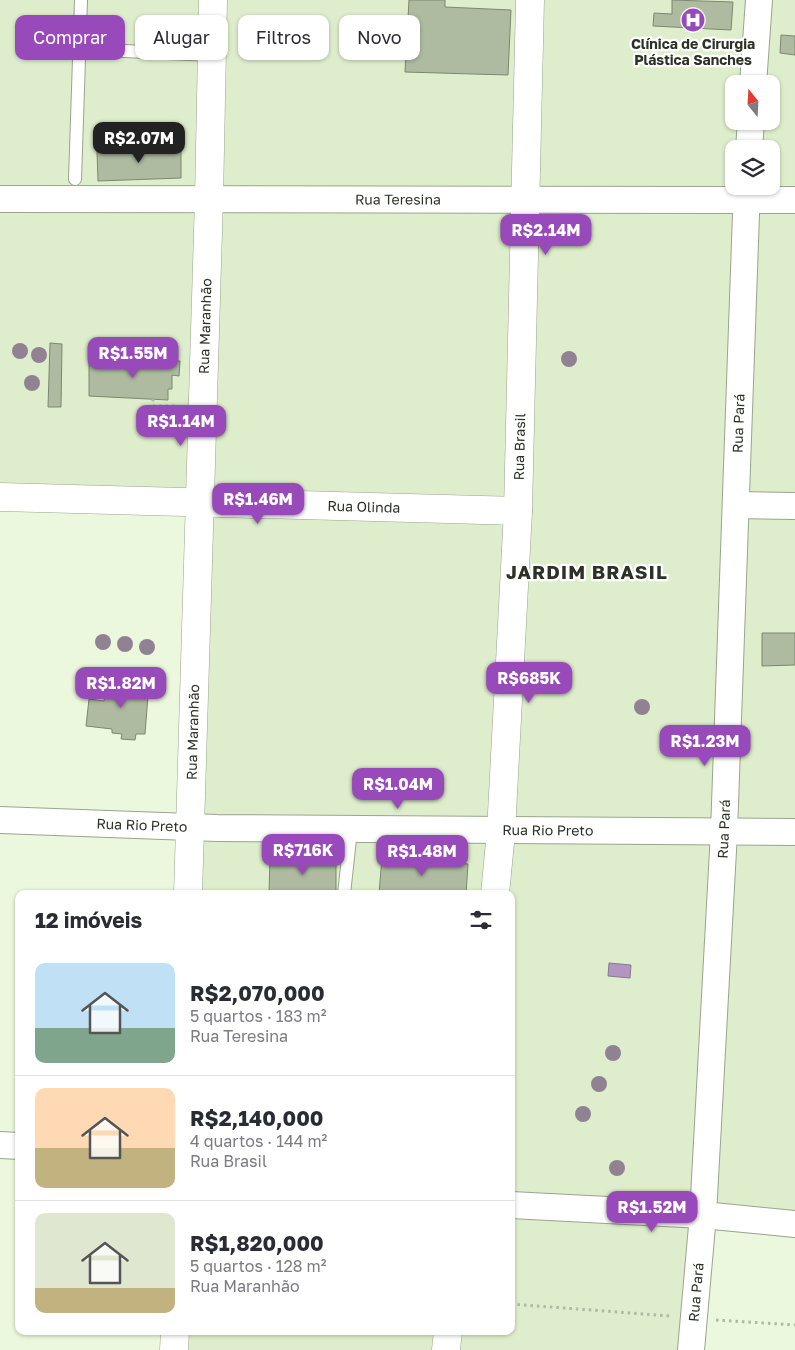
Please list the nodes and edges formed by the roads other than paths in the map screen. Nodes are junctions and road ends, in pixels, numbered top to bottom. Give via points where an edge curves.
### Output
1 (81, 0) edge
2 (213, 0) edge
3 (530, 0) edge
4 (759, 0) edge
5 (81, 15) edge
6 (213, 15) edge
7 (80, 60) edge
8 (212, 60) edge
9 (754, 75) edge
10 (75, 179) dead end
11 (725, 194) edge
12 (747, 195) edge
13 (761, 195) edge
14 (0, 199) edge
15 (209, 199) junction
16 (526, 200) junction
17 (795, 200) edge
18 (0, 497) edge
19 (200, 503) junction
20 (736, 505) junction
21 (795, 506) edge
22 (518, 511) junction
23 (0, 820) edge
24 (189, 828) junction
25 (351, 830) junction
26 (501, 832) junction
27 (724, 832) junction
28 (795, 832) edge
29 (188, 890) edge
30 (344, 890) edge
31 (495, 890) edge
32 (0, 1146) edge
33 (15, 1146) edge
34 (515, 1205) edge
35 (703, 1215) junction
36 (795, 1224) edge
37 (175, 1335) edge
38 (448, 1335) edge
39 (174, 1350) edge
40 (446, 1350) edge
41 (691, 1350) edge

1 - 5 lane
2 - 6 street, Rua Maranhão
3 - 16 street, Rua Brasil
4 - 9 street
7 - 10 lane
8 - 15 street, Rua Maranhão
11 - 16 street, Rua Teresina
12 - 20 street, Rua Pará
13 - 17 street, Rua Teresina
14 - 15 street, Rua Teresina
15 - 16 street, Rua Teresina
15 - 19 street, Rua Maranhão
16 - 22 street, Rua Brasil
18 - 19 street, Rua Olinda
19 - 22 street, Rua Olinda
19 - 24 street, Rua Maranhão
20 - 21 street
20 - 27 street, Rua Pará
22 - 26 street, Rua Brasil
23 - 24 street, Rua Rio Preto
24 - 25 street, Rua Rio Preto
24 - 29 street, Rua Maranhão
25 - 26 street, Rua Rio Preto
25 - 30 lane
26 - 27 street, Rua Rio Preto
26 - 31 street, Rua Brasil
27 - 28 street, Rua Rio Preto
27 - 35 street, Rua Pará
32 - 33 street
34 - 35 street
35 - 36 street
35 - 41 street, Rua Pará
37 - 39 street
38 - 40 street

